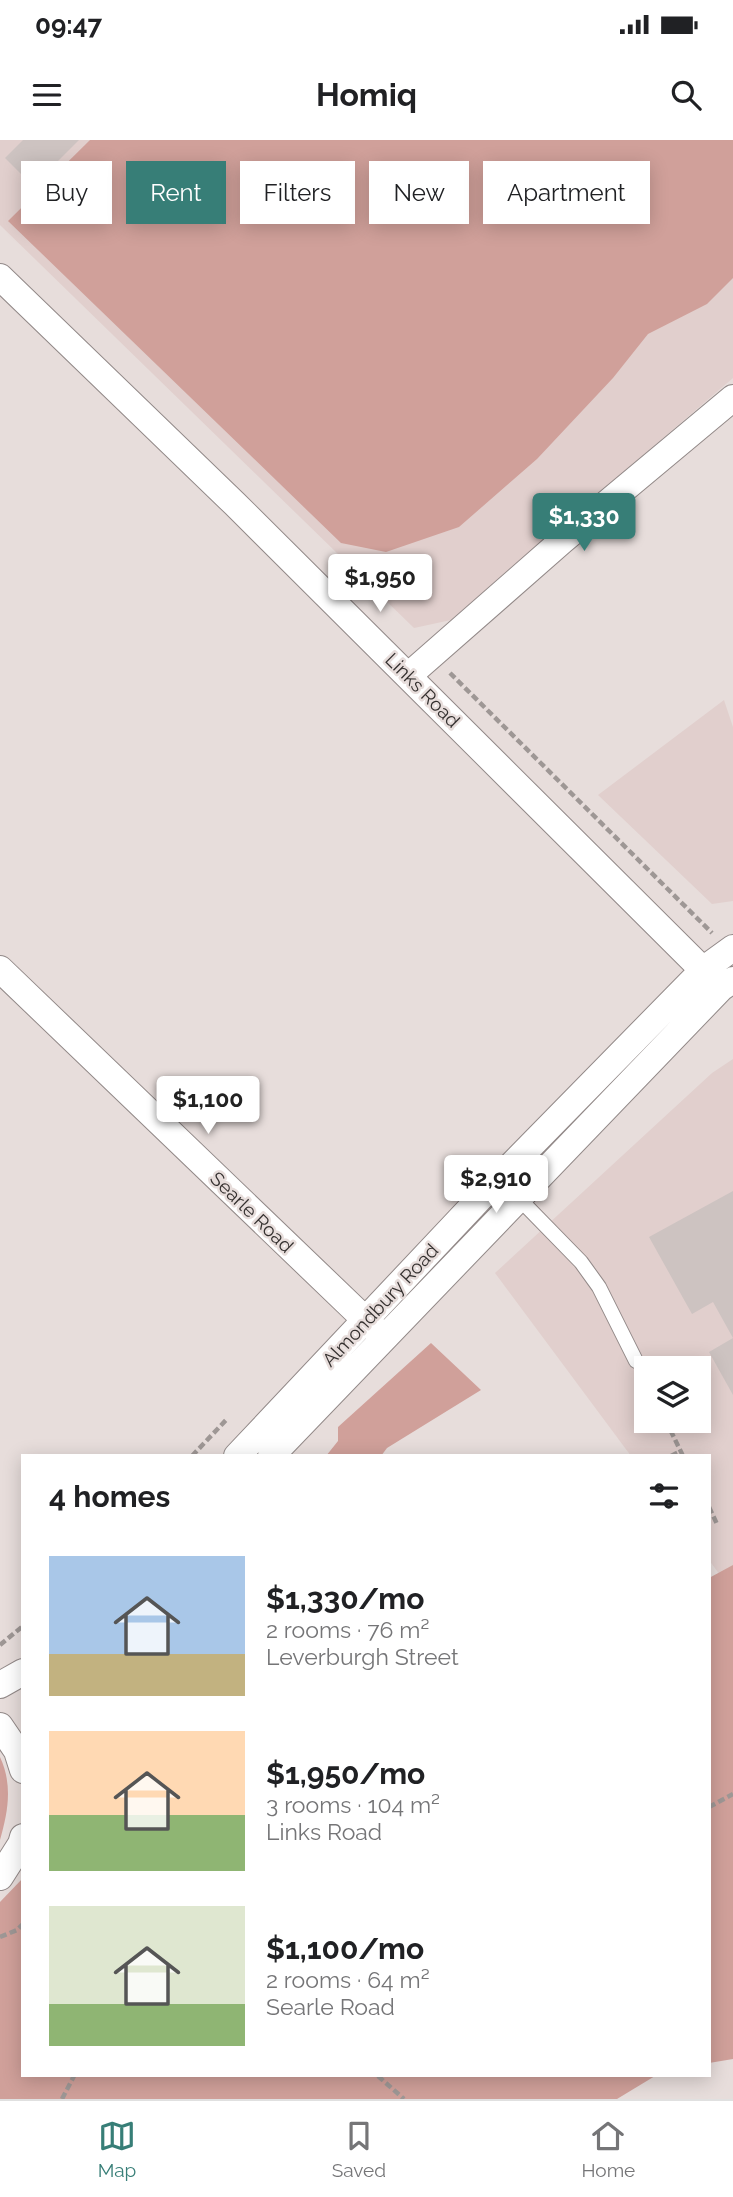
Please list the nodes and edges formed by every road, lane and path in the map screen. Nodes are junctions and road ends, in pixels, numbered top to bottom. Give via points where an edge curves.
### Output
1 (0, 277) edge
2 (733, 398) edge
3 (432, 655) junction
4 (408, 676) junction
5 (731, 949) edge
6 (0, 969) edge
7 (719, 979) edge
8 (499, 1178) junction
9 (518, 1198) junction
10 (375, 1329) junction
11 (634, 1357) edge
12 (227, 1419) dead end
13 (672, 1433) edge
14 (194, 1454) edge
15 (239, 1454) edge
16 (273, 1454) edge
17 (682, 1454) edge
18 (711, 1511) edge
19 (717, 1524) dead end
20 (21, 1628) edge
21 (0, 1646) edge
22 (21, 1673) edge
23 (0, 1685) edge
24 (0, 1726) edge
25 (21, 1754) edge
26 (733, 1794) edge
27 (711, 1806) edge
28 (21, 1846) edge
29 (0, 1877) edge
30 (21, 1926) edge
31 (0, 1937) edge
32 (73, 2077) edge
33 (379, 2077) edge
34 (62, 2099) edge
35 (404, 2099) edge

1 - 4 street, Links Road
2 - 3 street
3 - 4 street
3 - 5 path
4 - 7 street, Links Road
5 - 7 street, Almondbury Road
6 - 10 street, Searle Road
7 - 8 street, Almondbury Road
7 - 9 street, Almondbury Road
8 - 9 lane
8 - 10 street, Almondbury Road
9 - 10 street, Almondbury Road
9 - 11 lane via 581,1262 599,1287
10 - 15 street, Almondbury Road
10 - 16 street, Almondbury Road
12 - 14 path
13 - 17 path
18 - 19 path
20 - 21 path
22 - 23 street
24 - 25 street
26 - 27 path
28 - 29 street
30 - 31 path
32 - 34 path
33 - 35 path

